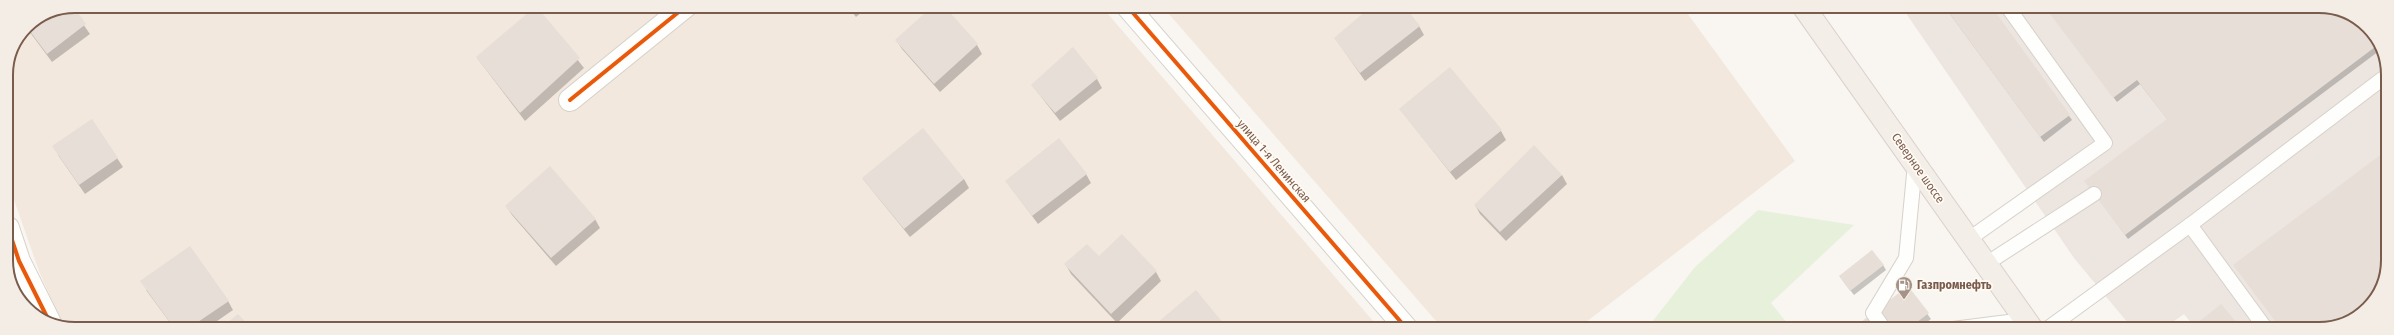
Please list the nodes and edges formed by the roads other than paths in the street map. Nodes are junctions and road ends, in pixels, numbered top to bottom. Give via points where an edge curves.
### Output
1 (677, 13) edge
2 (1133, 13) edge
3 (1808, 13) edge
4 (2012, 13) edge
5 (2381, 80) edge
6 (570, 100) dead end
7 (1915, 164) junction
8 (2094, 194) dead end
9 (2190, 225) junction
10 (1969, 239) junction
11 (13, 243) edge
12 (1986, 264) junction
13 (46, 316) edge
14 (1401, 322) edge
15 (1879, 322) edge
16 (2027, 322) edge
17 (2057, 322) edge
18 (2261, 322) edge

1 - 6 street
2 - 14 street, улица 1-я Ленинская
3 - 7 main road, Северное шоссе
4 - 10 lane via 2104,143
5 - 9 lane
7 - 10 main road, Северное шоссе
7 - 15 lane via 1906,258 1873,313
8 - 12 lane
9 - 17 lane
9 - 18 lane
10 - 12 main road, Северное шоссе
11 - 13 street via 19,261
12 - 16 main road, Северное шоссе

